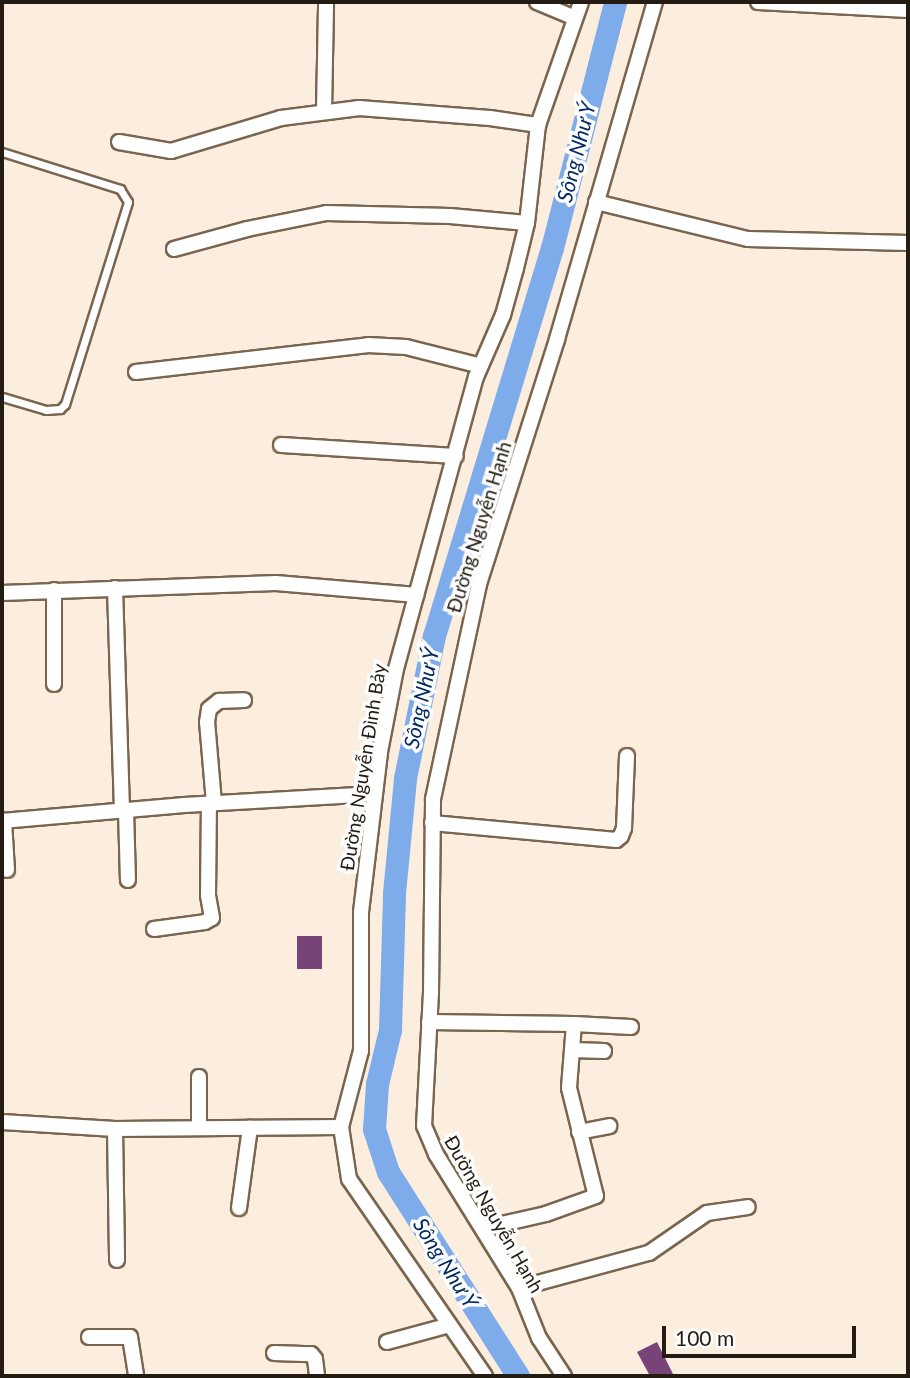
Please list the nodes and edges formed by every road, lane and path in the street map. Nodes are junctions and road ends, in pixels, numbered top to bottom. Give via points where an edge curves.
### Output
1 (326, 2) edge
2 (537, 2) edge
3 (581, 2) edge
4 (655, 2) edge
5 (758, 2) edge
6 (908, 10) edge
7 (575, 18) junction
8 (324, 111) junction
9 (537, 125) junction
10 (119, 142) dead end
11 (2, 152) edge
12 (596, 202) junction
13 (527, 222) junction
14 (908, 243) edge
15 (174, 249) dead end
16 (481, 366) junction
17 (136, 372) dead end
18 (2, 397) edge
19 (281, 445) dead end
20 (456, 456) junction
21 (115, 588) junction
22 (54, 590) junction
23 (2, 593) edge
24 (416, 595) junction
25 (54, 684) dead end
26 (244, 699) dead end
27 (626, 756) dead end
28 (375, 794) junction
29 (211, 804) junction
30 (124, 810) junction
31 (3, 821) edge
32 (432, 823) junction
33 (7, 870) dead end
34 (128, 880) dead end
35 (154, 929) dead end
36 (429, 1022) junction
37 (574, 1024) junction
38 (631, 1027) dead end
39 (572, 1050) junction
40 (604, 1051) dead end
41 (198, 1077) dead end
42 (2, 1122) edge
43 (609, 1126) dead end
44 (341, 1127) junction
45 (200, 1128) junction
46 (250, 1128) junction
47 (115, 1129) junction
48 (579, 1132) junction
49 (748, 1207) dead end
50 (239, 1209) dead end
51 (484, 1228) junction
52 (117, 1260) dead end
53 (519, 1288) junction
54 (450, 1325) junction
55 (89, 1337) dead end
56 (387, 1342) dead end
57 (274, 1353) dead end
58 (136, 1376) edge
59 (317, 1376) edge
60 (485, 1376) edge
61 (564, 1376) edge

1 - 8 street
2 - 7 street
3 - 7 street, Đường Nguyễn Đình Bảy
4 - 12 street, Đường Nguyễn Hạnh
5 - 6 street
7 - 9 street, Đường Nguyễn Đình Bảy
8 - 9 street via 386,108
8 - 10 street via 281,118 171,151
9 - 13 street, Đường Nguyễn Đình Bảy
11 - 18 lane via 120,189 128,202 65,404 54,411
12 - 14 street via 748,239
12 - 32 street, Đường Nguyễn Hạnh via 479,584 452,701
13 - 15 street via 326,213
13 - 16 street, Đường Nguyễn Đình Bảy via 503,315
16 - 17 street via 387,345
16 - 20 street, Đường Nguyễn Đình Bảy
19 - 20 street
20 - 24 street, Đường Nguyễn Đình Bảy
21 - 22 street
21 - 24 street via 276,583
21 - 30 street
22 - 23 street
22 - 25 street
24 - 28 street, Đường Nguyễn Đình Bảy via 396,669
26 - 29 street via 219,701 209,709
27 - 32 street via 624,828 616,839
28 - 29 street
28 - 44 street, Đường Nguyễn Đình Bảy via 361,912 361,1051
29 - 30 street
29 - 35 street via 208,895 212,918
30 - 31 street
30 - 34 street
31 - 33 street
32 - 36 street, Đường Nguyễn Hạnh
36 - 37 street
36 - 51 street, Đường Nguyễn Hạnh via 424,1126 436,1154
37 - 38 street
37 - 39 street
39 - 40 street
39 - 48 street via 569,1088
41 - 45 street
42 - 47 street
43 - 48 street
44 - 46 street
44 - 54 street, Đường Nguyễn Đình Bảy via 349,1179
45 - 46 street
45 - 47 street
46 - 50 street
47 - 52 street
48 - 51 street via 596,1196 546,1214
49 - 53 street via 707,1213 649,1253
51 - 53 street, Đường Nguyễn Hạnh
53 - 61 street, Đường Nguyễn Hạnh via 539,1338
54 - 56 street
54 - 60 street, Đường Nguyễn Đình Bảy
55 - 58 street via 130,1337
57 - 59 street via 311,1354

